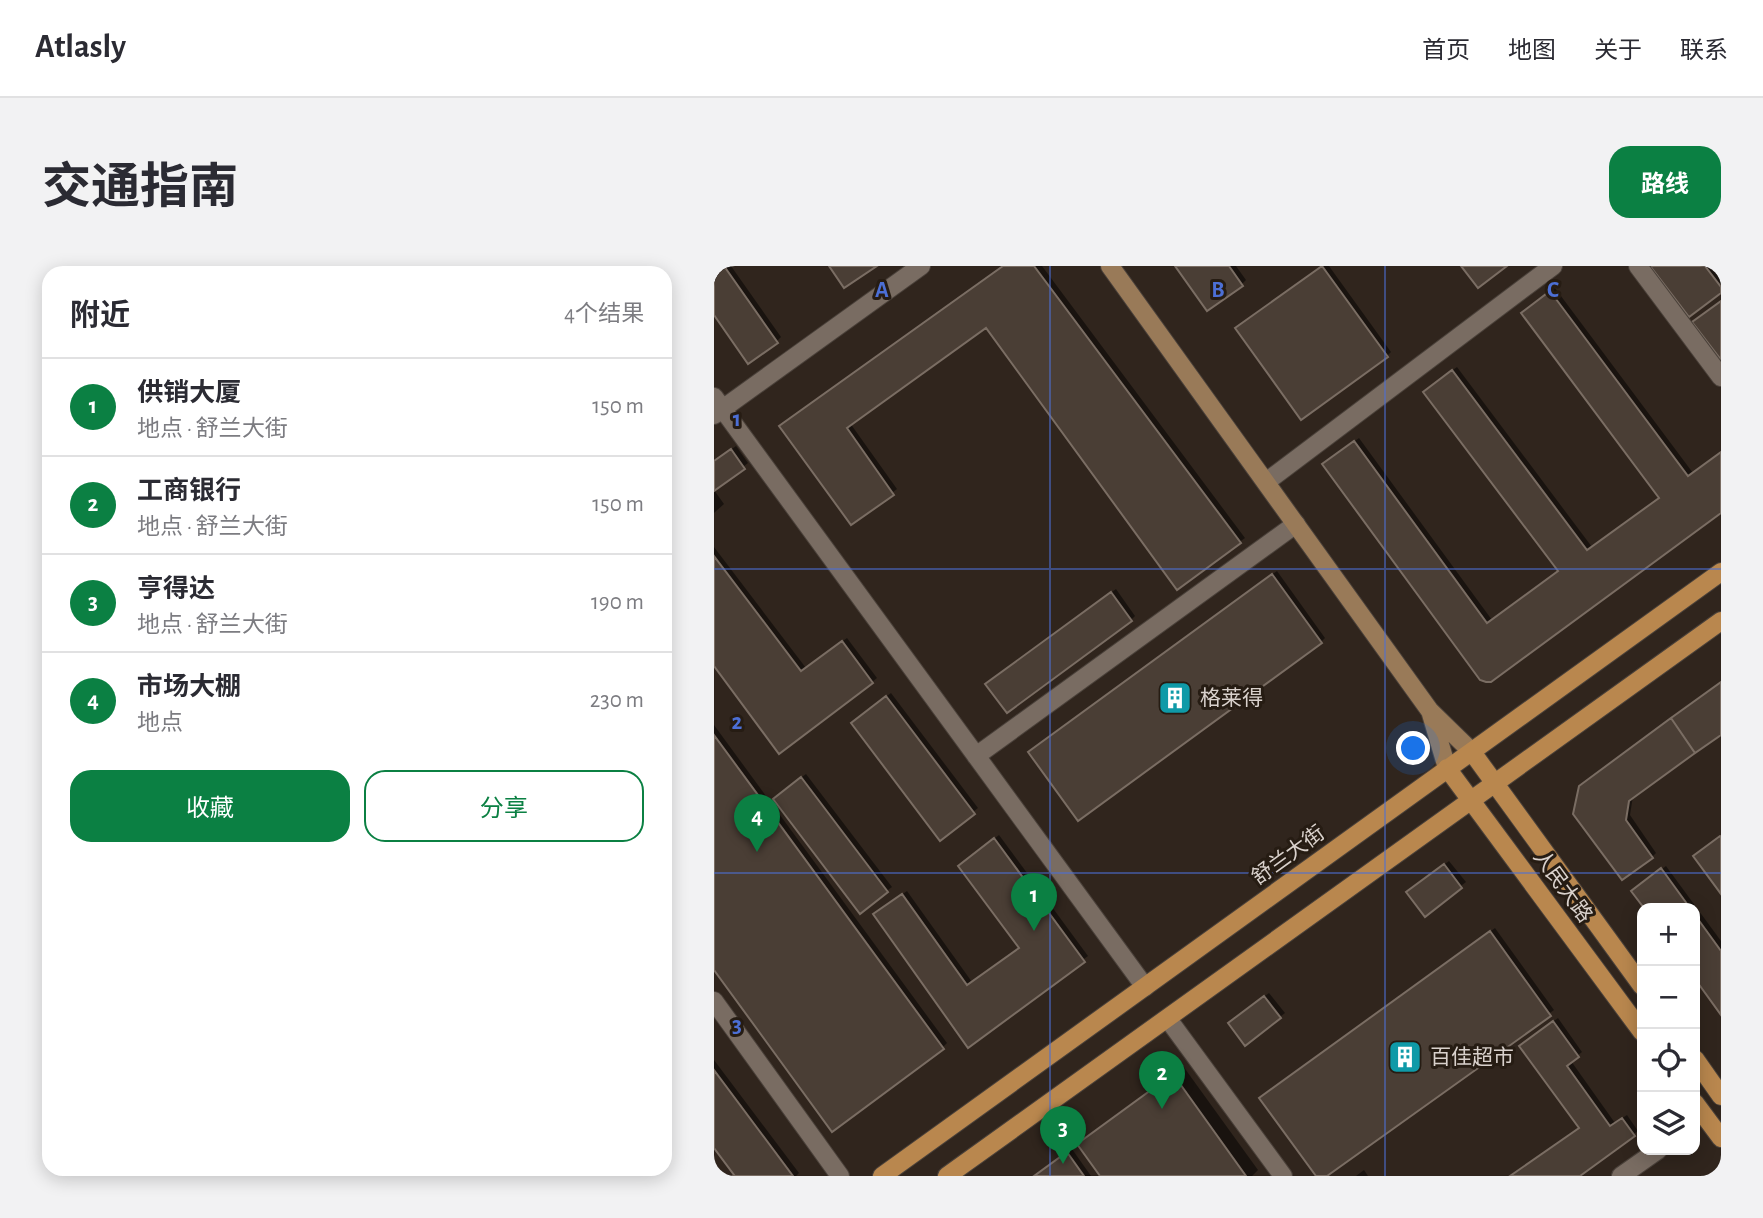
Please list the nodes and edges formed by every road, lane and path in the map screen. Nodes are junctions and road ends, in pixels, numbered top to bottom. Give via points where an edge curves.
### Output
1 (921, 266) edge
2 (1110, 266) edge
3 (1553, 266) edge
4 (1638, 266) edge
5 (1721, 377) edge
6 (717, 407) edge
7 (1266, 482) junction
8 (1296, 524) junction
9 (1721, 572) edge
10 (1721, 621) edge
11 (1430, 711) junction
12 (1472, 752) junction
13 (976, 756) junction
14 (1447, 768) junction
15 (1496, 783) junction
16 (1472, 801) junction
17 (1637, 979) edge
18 (1145, 987) junction
19 (714, 1001) edge
20 (1168, 1019) junction
21 (1640, 1029) edge
22 (1700, 1066) edge
23 (1721, 1096) edge
24 (1700, 1116) edge
25 (1721, 1138) edge
26 (1651, 1155) edge
27 (840, 1176) edge
28 (882, 1176) edge
29 (947, 1176) edge
30 (1283, 1176) edge
31 (1622, 1176) edge

1 - 6 street
2 - 7 main road
3 - 7 street
4 - 5 street
6 - 13 street
7 - 8 main road
8 - 11 main road
8 - 13 street
9 - 12 main road, 舒兰大街
10 - 15 main road
11 - 12 main road
11 - 14 main road
12 - 14 main road, 舒兰大街
12 - 15 main road, 人民大路
13 - 18 street
14 - 16 main road, 人民大路
14 - 18 main road, 舒兰大街
15 - 16 main road
15 - 17 main road, 人民大路
16 - 20 main road
16 - 21 main road, 人民大路
18 - 28 main road, 舒兰大街
19 - 27 street
20 - 29 main road
20 - 30 street
22 - 23 main road
24 - 25 main road
26 - 31 street

